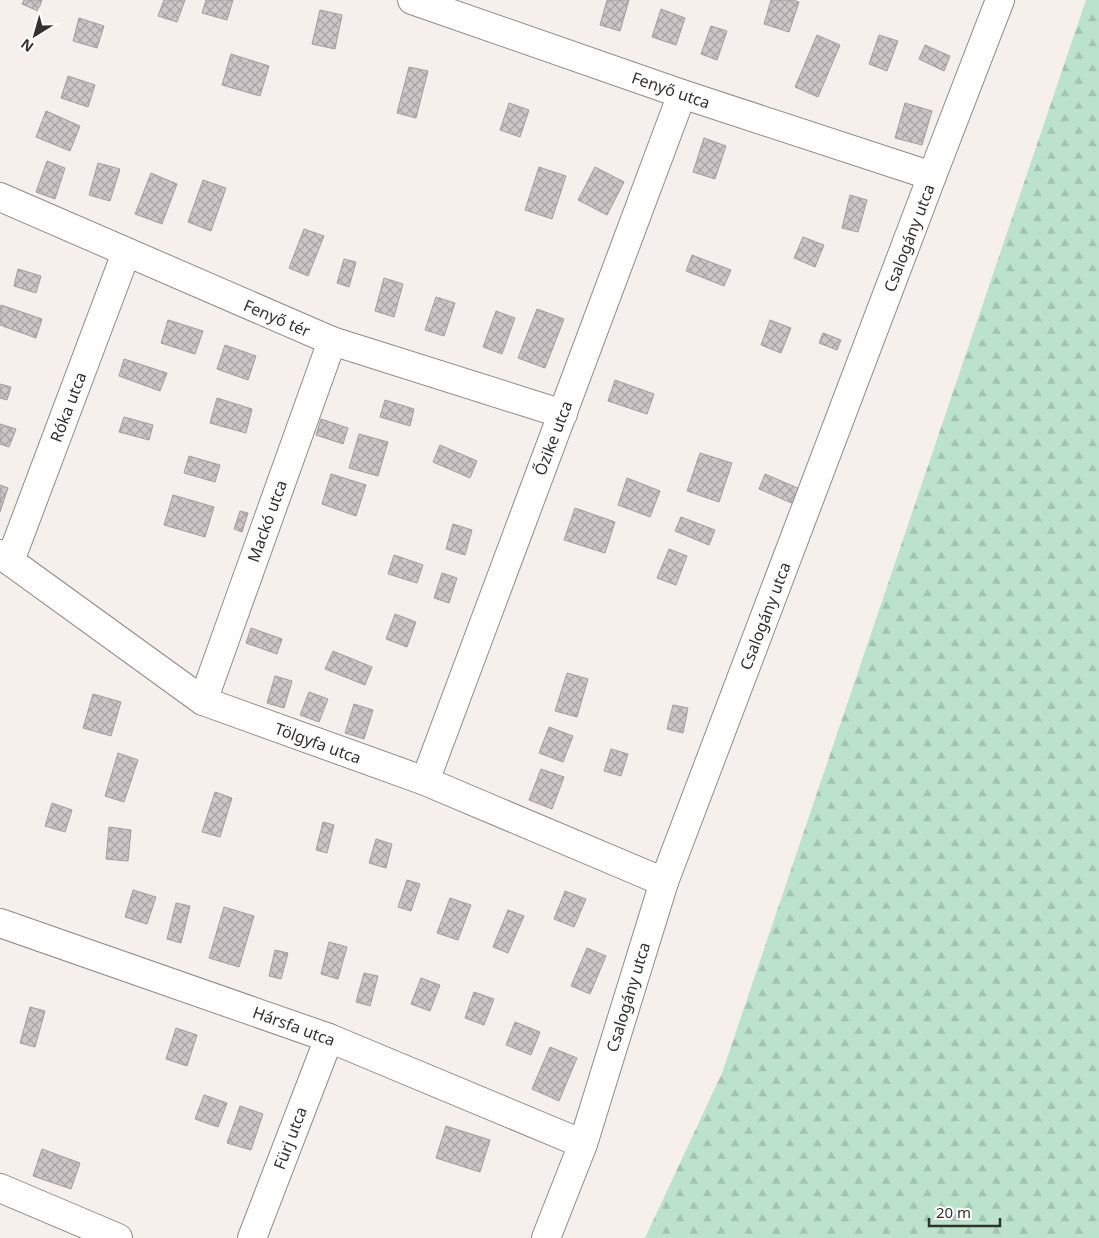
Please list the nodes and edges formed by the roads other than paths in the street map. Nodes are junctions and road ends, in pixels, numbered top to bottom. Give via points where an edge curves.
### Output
1 (412, 0) edge
2 (1000, 0) edge
3 (682, 94) junction
4 (932, 176) junction
5 (0, 197) edge
6 (126, 253) junction
7 (332, 341) junction
8 (562, 414) junction
9 (5, 557) edge
10 (203, 701) junction
11 (425, 782) junction
12 (664, 882) junction
13 (0, 923) edge
14 (329, 1038) junction
15 (583, 1144) junction
16 (0, 1188) edge
17 (118, 1238) edge
18 (252, 1238) edge
19 (546, 1238) edge

1 - 3 street, Fenyő utca
2 - 4 street, Csalogány utca
3 - 4 street, Fenyő utca
3 - 8 street, Őzike utca
4 - 12 street, Csalogány utca
5 - 6 street, Fenyő tér
6 - 7 street, Fenyő tér
6 - 9 street, Róka utca
7 - 8 street, Fenyő tér
7 - 10 street, Mackó utca
8 - 11 street, Őzike utca
9 - 10 street, Tölgyfa utca
10 - 11 street, Tölgyfa utca
11 - 12 street, Tölgyfa utca
12 - 15 street, Csalogány utca
13 - 14 street, Hársfa utca
14 - 15 street, Hársfa utca
14 - 18 street, Fürj utca
15 - 19 street, Csalogány utca
16 - 17 street

